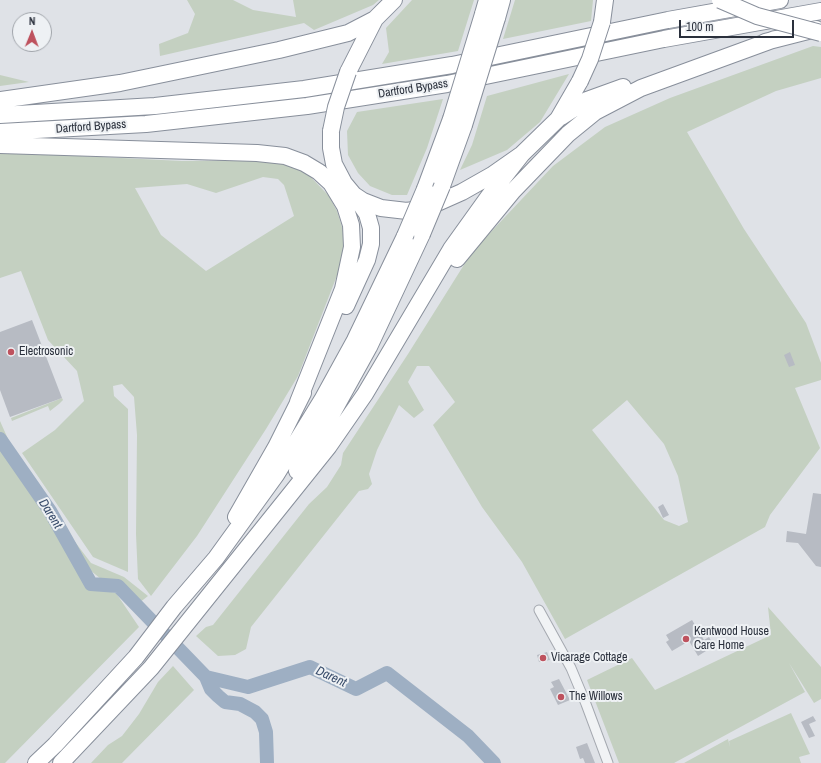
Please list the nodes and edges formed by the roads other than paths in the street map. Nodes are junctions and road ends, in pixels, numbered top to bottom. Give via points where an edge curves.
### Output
1 (394, 0) edge
2 (502, 0) edge
3 (605, 0) edge
4 (720, 0) edge
5 (780, 0) edge
6 (489, 11) edge
7 (821, 11) edge
8 (375, 19) junction
9 (821, 28) edge
10 (821, 33) edge
11 (775, 39) junction
12 (0, 100) edge
13 (0, 115) edge
14 (558, 119) junction
15 (458, 122) junction
16 (0, 132) edge
17 (0, 145) edge
18 (149, 149) junction
19 (522, 154) junction
20 (344, 183) junction
21 (354, 195) junction
22 (398, 340) junction
23 (298, 402) junction
24 (216, 558) junction
25 (231, 567) junction
26 (539, 610) dead end
27 (36, 763) edge
28 (61, 763) edge
29 (608, 763) edge

1 - 8 highway
2 - 6 highway
3 - 14 highway, bridge via 602,22 590,59
4 - 10 highway, bridge via 757,16
5 - 13 highway, Dartford Bypass via 668,20 452,65 312,88 155,106
6 - 15 highway, bridge
7 - 16 highway, Dartford Bypass via 664,39 447,84 307,106 146,124
8 - 12 highway via 348,33 272,52 120,83
8 - 20 highway, bridge via 348,72 331,131 332,157
9 - 11 highway
11 - 14 highway via 618,88 587,100
11 - 22 highway via 641,88 587,117 546,156 493,213
14 - 19 highway
15 - 24 highway, bridge via 364,323 322,400 276,475
15 - 25 highway, bridge via 442,186 377,332 303,462
17 - 18 highway
18 - 20 highway via 279,145 303,151 315,158
18 - 23 highway via 257,152 285,156 319,172 331,183 341,198 348,212 352,232 346,278
19 - 21 highway via 462,192 426,208 381,208
19 - 22 highway via 451,249 422,294
20 - 21 highway
21 - 23 highway via 369,220 369,251 339,322
22 - 25 highway via 329,446
23 - 24 highway via 276,447 240,508
24 - 27 highway via 136,657 55,746
25 - 28 highway via 151,668
26 - 29 street via 571,668

